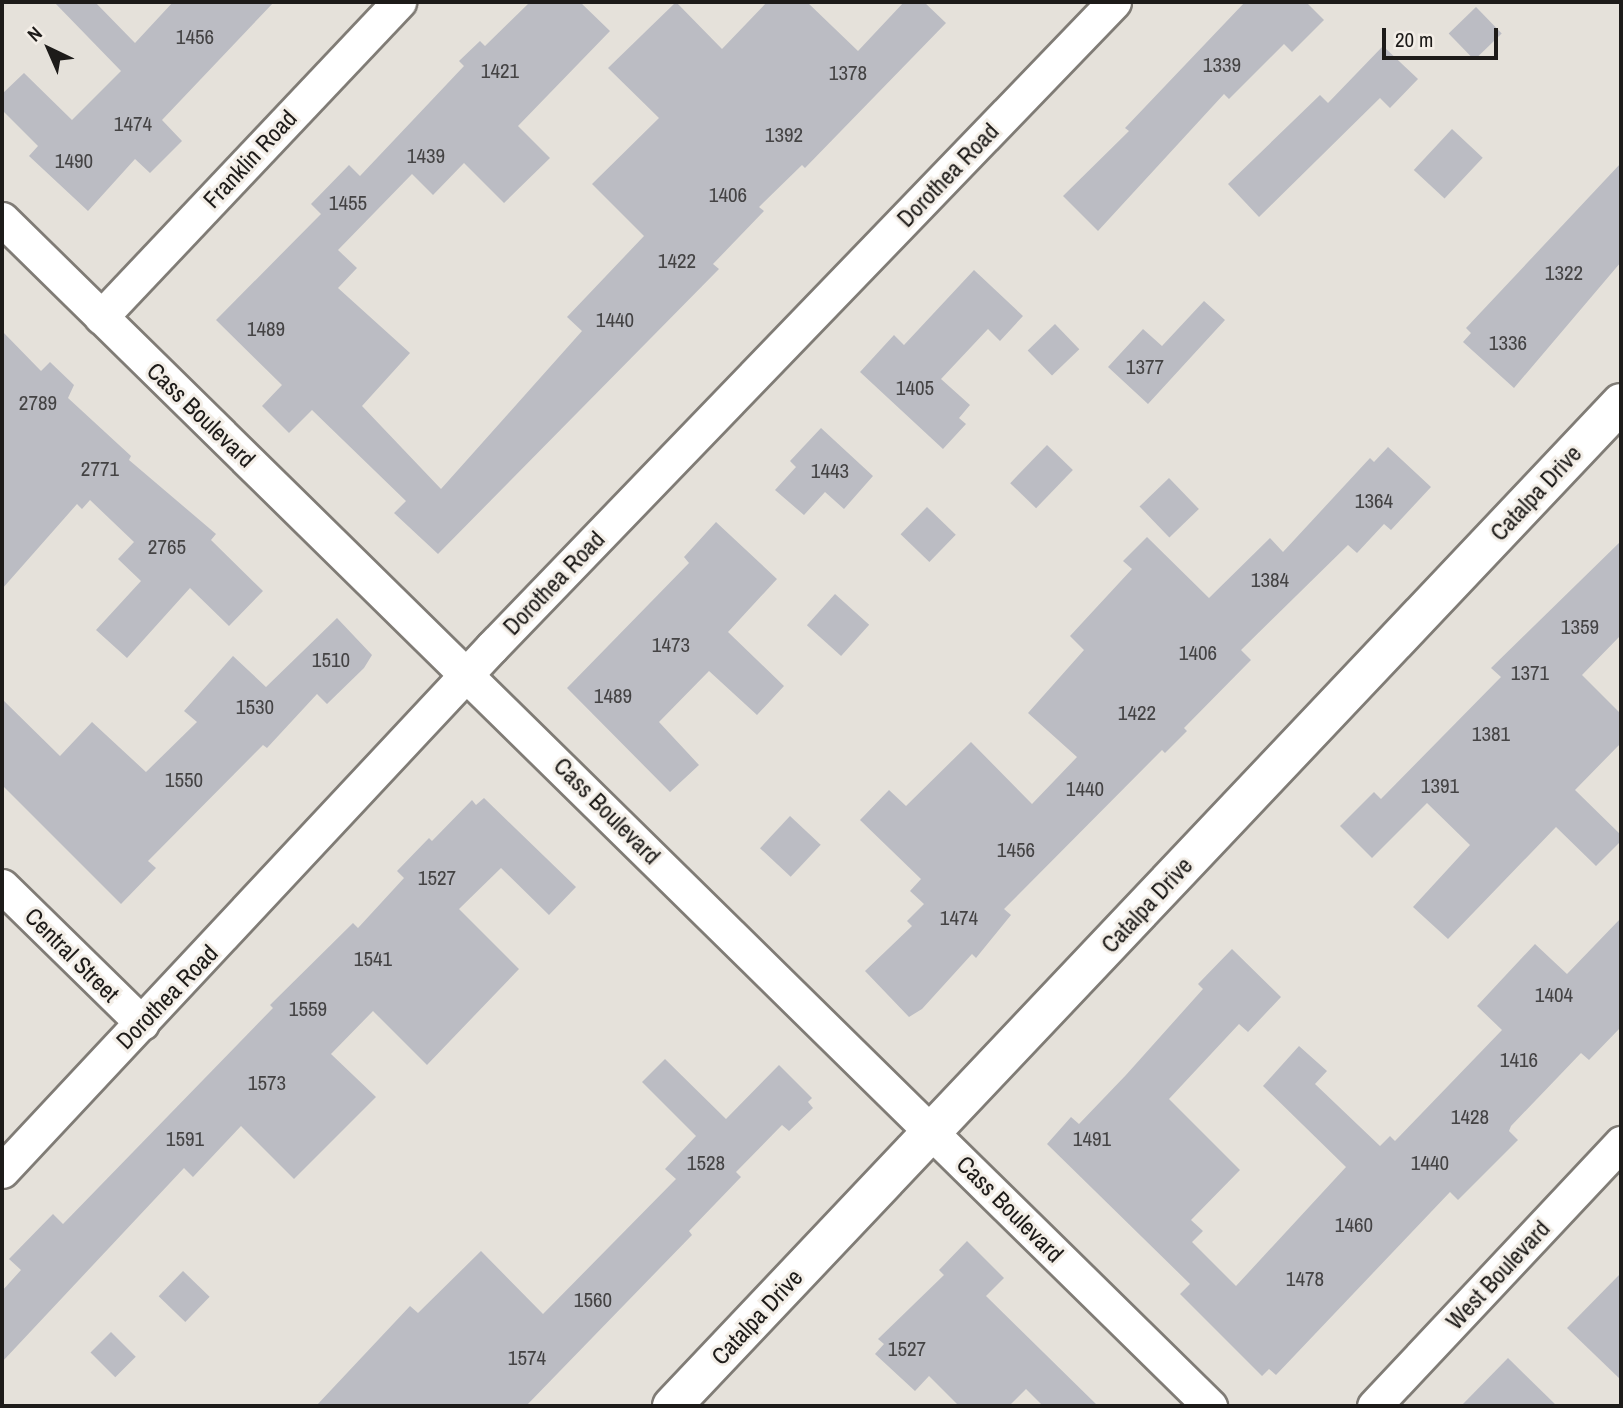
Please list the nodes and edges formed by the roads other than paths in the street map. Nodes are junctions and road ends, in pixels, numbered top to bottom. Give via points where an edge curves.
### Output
1 (399, 2) edge
2 (1114, 2) edge
3 (2, 219) edge
4 (101, 317) junction
5 (1621, 403) edge
6 (468, 675) junction
7 (2, 886) edge
8 (142, 1023) junction
9 (933, 1132) junction
10 (1621, 1143) edge
11 (2, 1171) edge
12 (672, 1406) edge
13 (1210, 1406) edge
14 (1374, 1406) edge

1 - 4 street, Franklin Road
2 - 6 street, Dorothea Road
3 - 4 street, Cass Boulevard
4 - 6 street, Cass Boulevard
5 - 9 street, Catalpa Drive
6 - 8 street, Dorothea Road
6 - 9 street, Cass Boulevard
7 - 8 street, Central Street
8 - 11 street, Dorothea Road
9 - 12 street, Catalpa Drive
9 - 13 street, Cass Boulevard
10 - 14 street, West Boulevard

